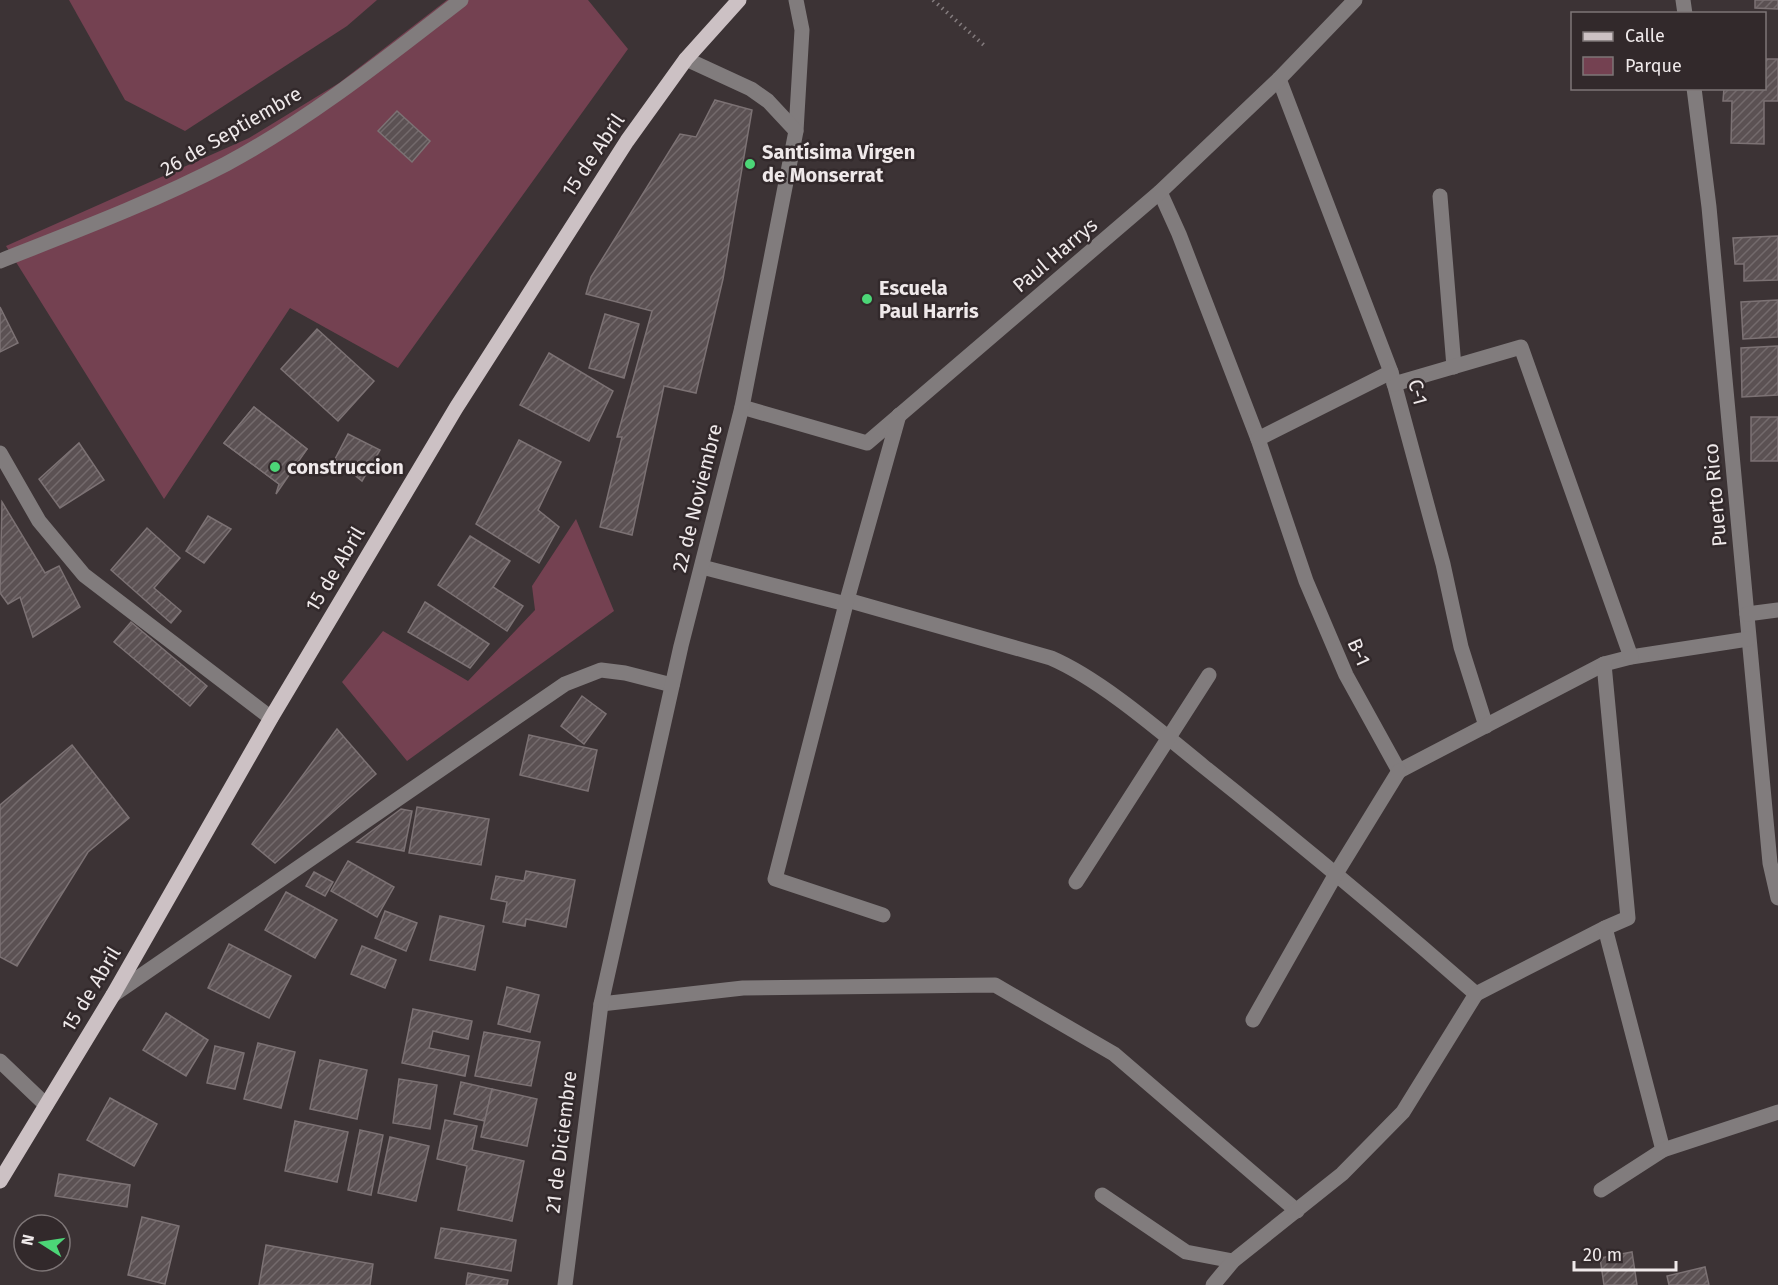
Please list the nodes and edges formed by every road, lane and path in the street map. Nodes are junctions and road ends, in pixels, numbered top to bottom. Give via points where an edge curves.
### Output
1 (461, 0) edge
2 (739, 0) edge
3 (796, 0) edge
4 (933, 0) edge
5 (1355, 0) edge
6 (986, 47) dead end
7 (686, 59) junction
8 (1278, 79) junction
9 (1694, 90) edge
10 (796, 131) junction
11 (1160, 192) junction
12 (1440, 196) dead end
13 (0, 261) edge
14 (1454, 367) junction
15 (1392, 378) junction
16 (742, 407) junction
17 (900, 415) junction
18 (1258, 439) junction
19 (0, 453) edge
20 (702, 567) junction
21 (847, 602) junction
22 (1778, 610) edge
23 (1747, 614) junction
24 (1748, 639) junction
25 (1630, 657) junction
26 (1604, 664) junction
27 (1209, 675) dead end
28 (672, 685) junction
29 (272, 718) junction
30 (1486, 726) junction
31 (1169, 738) junction
32 (1399, 771) junction
33 (1774, 863) edge
34 (1337, 872) junction
35 (1076, 882) dead end
36 (1778, 898) edge
37 (883, 915) dead end
38 (1605, 928) junction
39 (1476, 994) junction
40 (113, 995) junction
41 (601, 1004) junction
42 (1253, 1020) dead end
43 (0, 1061) edge
44 (46, 1105) junction
45 (1778, 1112) edge
46 (1663, 1150) junction
47 (0, 1181) edge
48 (1601, 1190) dead end
49 (1102, 1195) dead end
50 (1298, 1211) junction
51 (1233, 1261) junction
52 (565, 1285) edge
53 (1213, 1285) edge

1 - 13 street, 26 de Septiembre via 359,77 228,162 165,194
2 - 7 main road, 15 de Abril
3 - 10 street, 22 de Noviembre via 802,30
4 - 6 path
5 - 8 street, Paul Harrys
7 - 10 street via 751,89
7 - 29 main road, 15 de Abril via 548,262 456,408
8 - 11 street, Paul Harrys
8 - 15 street, C-1
9 - 23 street, Puerto Rico
10 - 16 street, 22 de Noviembre
11 - 17 street, Paul Harrys
11 - 18 street, B-1
12 - 14 street
14 - 15 street
14 - 25 street via 1521,348
15 - 18 street
15 - 30 street, C-1 via 1443,564 1461,647
16 - 17 street, Paul Harrys via 867,442
16 - 20 street, 22 de Noviembre
17 - 21 street
18 - 32 street, B-1 via 1306,581 1346,675
19 - 29 street via 39,521 84,575
20 - 21 street
20 - 28 street, 22 de Noviembre
21 - 31 street via 1050,658 1073,668
21 - 37 street via 775,879
22 - 23 street
23 - 24 street, Puerto Rico
24 - 25 street
24 - 33 street, Puerto Rico
25 - 26 street
26 - 30 street
26 - 38 street via 1628,918
27 - 31 street
28 - 40 street via 601,670 565,684
28 - 41 street, 22 de Noviembre
29 - 40 main road, 15 de Abril
30 - 32 street
31 - 34 street
31 - 35 street
32 - 34 street
33 - 36 street, Puerto Rico
34 - 39 street
34 - 42 street
38 - 39 street
38 - 46 street
39 - 50 street via 1403,1112 1342,1174
40 - 44 main road, 15 de Abril
41 - 50 street via 743,988 995,985 1114,1054
41 - 52 street, 21 de Diciembre
43 - 44 street
44 - 47 main road, 15 de Abril
45 - 46 street
46 - 48 street
49 - 51 street via 1186,1252
50 - 51 street
51 - 53 street

